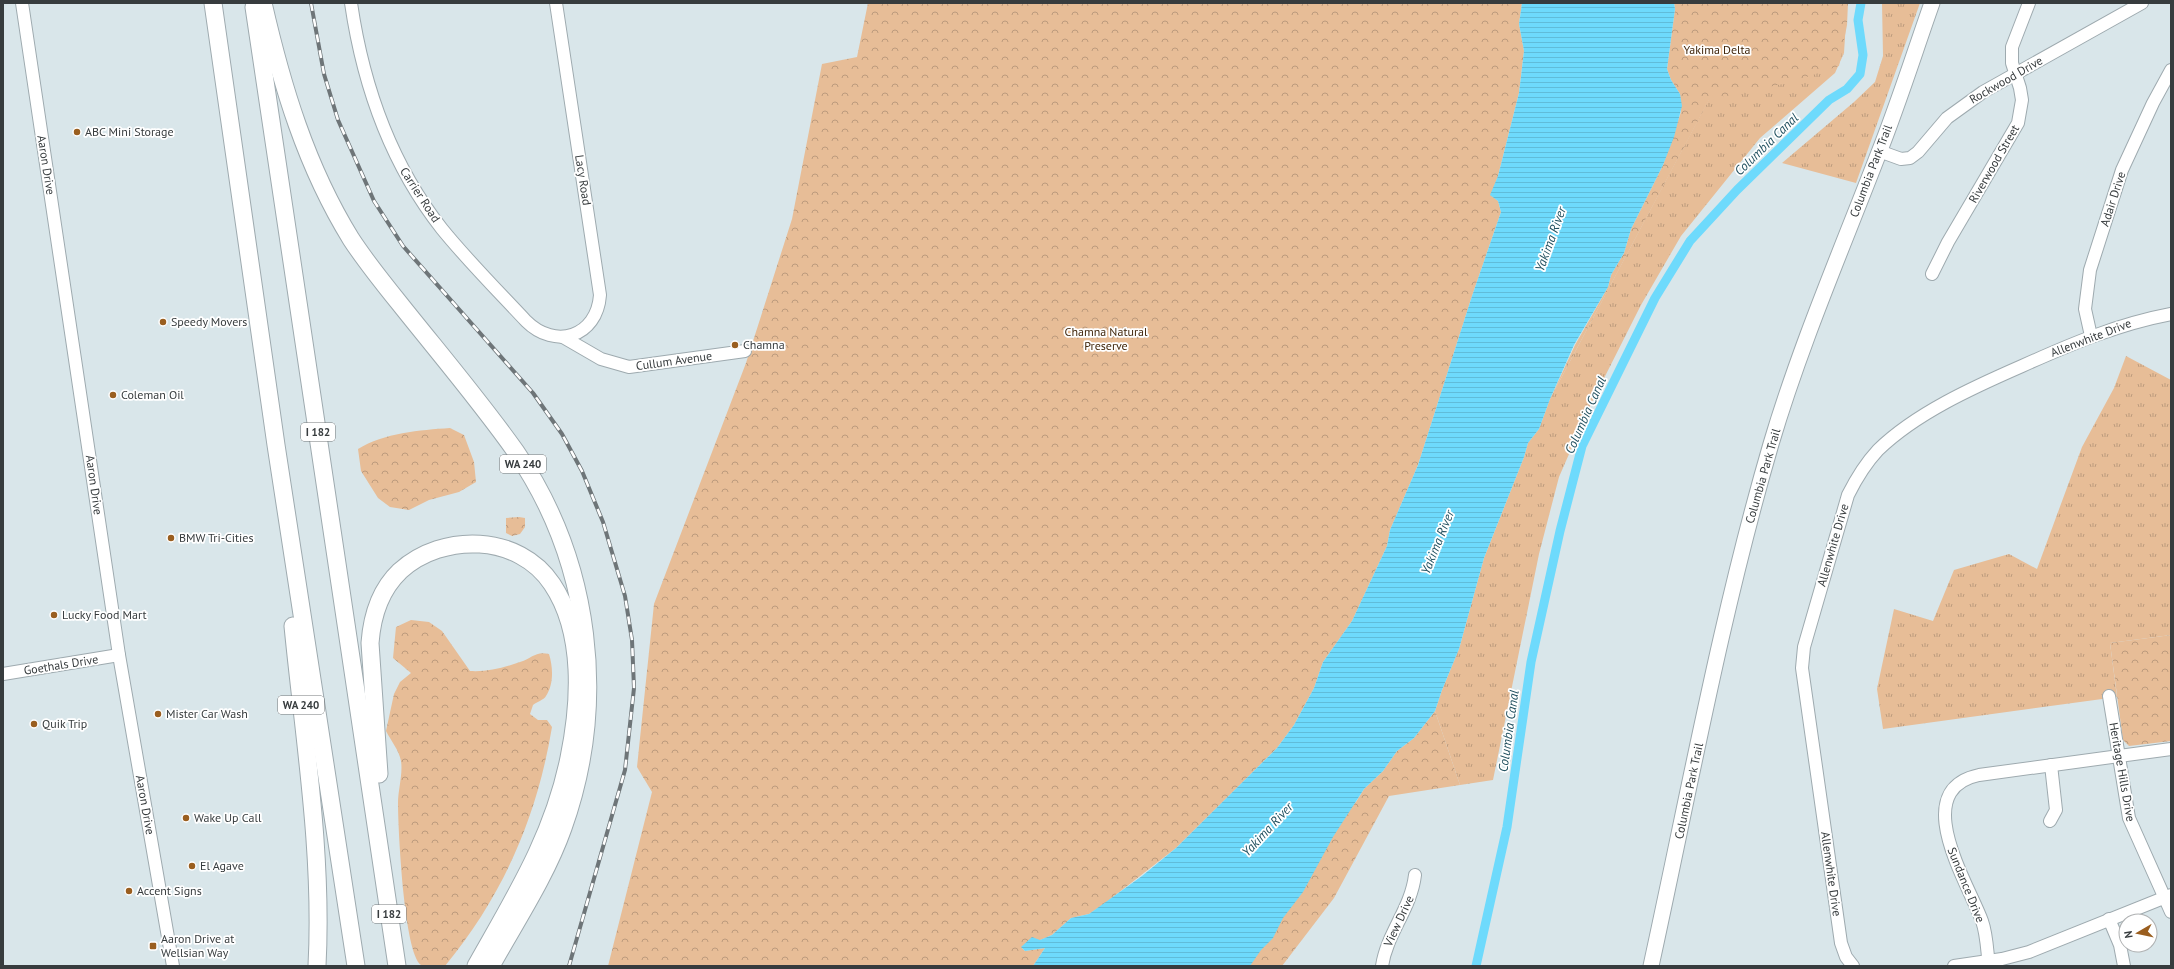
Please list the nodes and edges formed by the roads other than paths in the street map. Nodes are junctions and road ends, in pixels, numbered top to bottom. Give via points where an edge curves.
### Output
1 (22, 3) edge
2 (213, 3) edge
3 (254, 3) edge
4 (263, 3) edge
5 (351, 3) edge
6 (556, 3) edge
7 (1932, 3) edge
8 (2029, 3) edge
9 (2142, 3) edge
10 (2171, 70) edge
11 (2014, 74) junction
12 (1879, 151) junction
13 (1932, 274) dead end
14 (2171, 314) edge
15 (2091, 336) junction
16 (563, 337) junction
17 (744, 351) dead end
18 (276, 445) junction
19 (119, 655) junction
20 (3, 674) edge
21 (2109, 696) dead end
22 (2171, 749) edge
23 (2118, 756) junction
24 (2051, 765) junction
25 (2050, 820) dead end
26 (382, 862) junction
27 (1415, 875) dead end
28 (2168, 896) edge
29 (2171, 912) edge
30 (2109, 919) junction
31 (1989, 964) edge
32 (173, 966) edge
33 (317, 966) edge
34 (356, 966) edge
35 (397, 966) edge
36 (476, 966) edge
37 (491, 966) edge
38 (1382, 966) edge
39 (1651, 966) edge
40 (1853, 966) edge
41 (1954, 966) edge
42 (2124, 966) edge

1 - 19 street, Aaron Drive
2 - 18 highway
3 - 26 highway, I 182
4 - 37 highway, WA 240 via 285,92 302,140 334,209 372,269 493,422 534,481 561,536 579,596 587,653 588,705 577,780 552,854
5 - 16 street, Carrier Road via 359,51 376,110 396,156 420,197 454,243 531,326 546,334
6 - 16 street, Lacy Road via 600,295 598,309 591,323 580,332
7 - 12 main road, Columbia Park Trail
8 - 11 street, Riverwood Street via 2012,47
9 - 11 street, Rockwood Drive
10 - 15 street, Adair Drive via 2122,170 2090,270 2085,309
11 - 12 street, Rockwood Drive via 1983,92 1948,118 1910,158 1900,159
11 - 13 street, Riverwood Street via 2022,100 2018,123
12 - 39 main road, Columbia Park Trail via 1798,363 1756,497 1719,652
14 - 15 street, Allenwhite Drive via 2124,324
15 - 40 street, Allenwhite Drive via 1960,395 1896,435 1869,461 1844,506 1804,647 1802,668 1841,943 1846,957
16 - 17 street, Cullum Avenue via 601,359 629,367
18 - 33 highway, WA 240 via 316,858 319,914
18 - 34 highway
19 - 20 street, Goethals Drive
19 - 32 street, Aaron Drive
21 - 23 street, Heritage Hills Drive
22 - 23 street, Sundance Drive
23 - 24 street, Sundance Drive
23 - 28 street, Heritage Hills Drive via 2131,824
24 - 25 street via 2056,810
24 - 31 street, Sundance Drive via 1971,776 1950,788 1945,813 1950,847 1983,924
26 - 35 highway, I 182
26 - 36 highway via 370,651 371,630 378,603 399,572 425,554 449,546 470,544 490,544 507,549 526,558 541,570 562,601 573,636 575,715 569,758 559,800 547,834
27 - 38 street, View Drive via 1414,891 1390,938
28 - 29 street, Heritage Hills Drive
28 - 30 street
30 - 31 street via 2028,952
30 - 42 street via 2120,945
31 - 41 street

